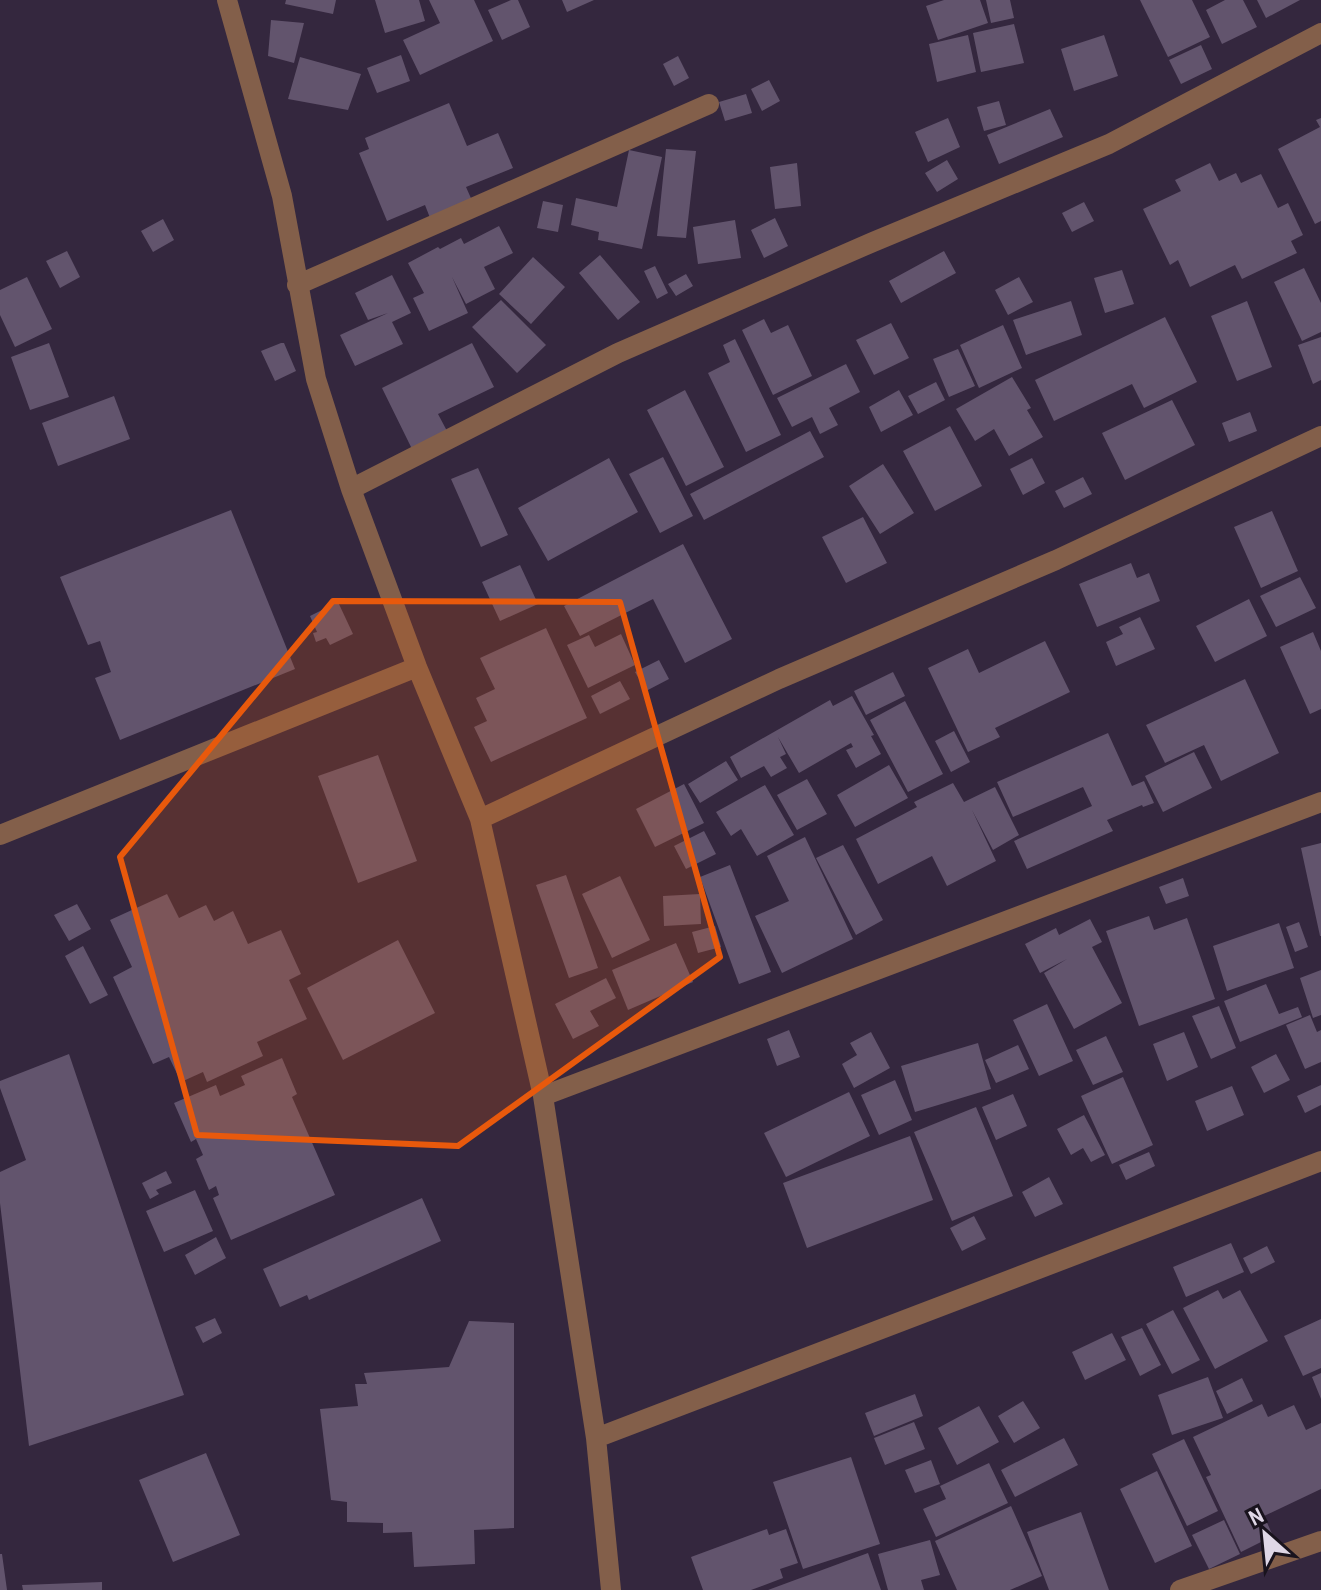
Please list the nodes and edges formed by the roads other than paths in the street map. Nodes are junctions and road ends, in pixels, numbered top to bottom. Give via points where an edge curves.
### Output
1 (227, 0) edge
2 (1321, 33) edge
3 (709, 104) dead end
4 (297, 285) junction
5 (1321, 436) edge
6 (351, 489) junction
7 (417, 667) junction
8 (1321, 802) edge
9 (480, 819) junction
10 (0, 835) edge
11 (543, 1096) junction
12 (1321, 1161) edge
13 (596, 1438) junction
14 (1321, 1541) edge
15 (611, 1590) edge
16 (1180, 1590) edge

1 - 4 street via 282,196
2 - 6 street via 1109,144 618,353
3 - 4 street
4 - 6 street via 316,379
5 - 9 street
6 - 7 street
7 - 9 street
7 - 10 street
8 - 11 street
9 - 11 street
11 - 13 street
12 - 13 street
13 - 15 street
14 - 16 street

